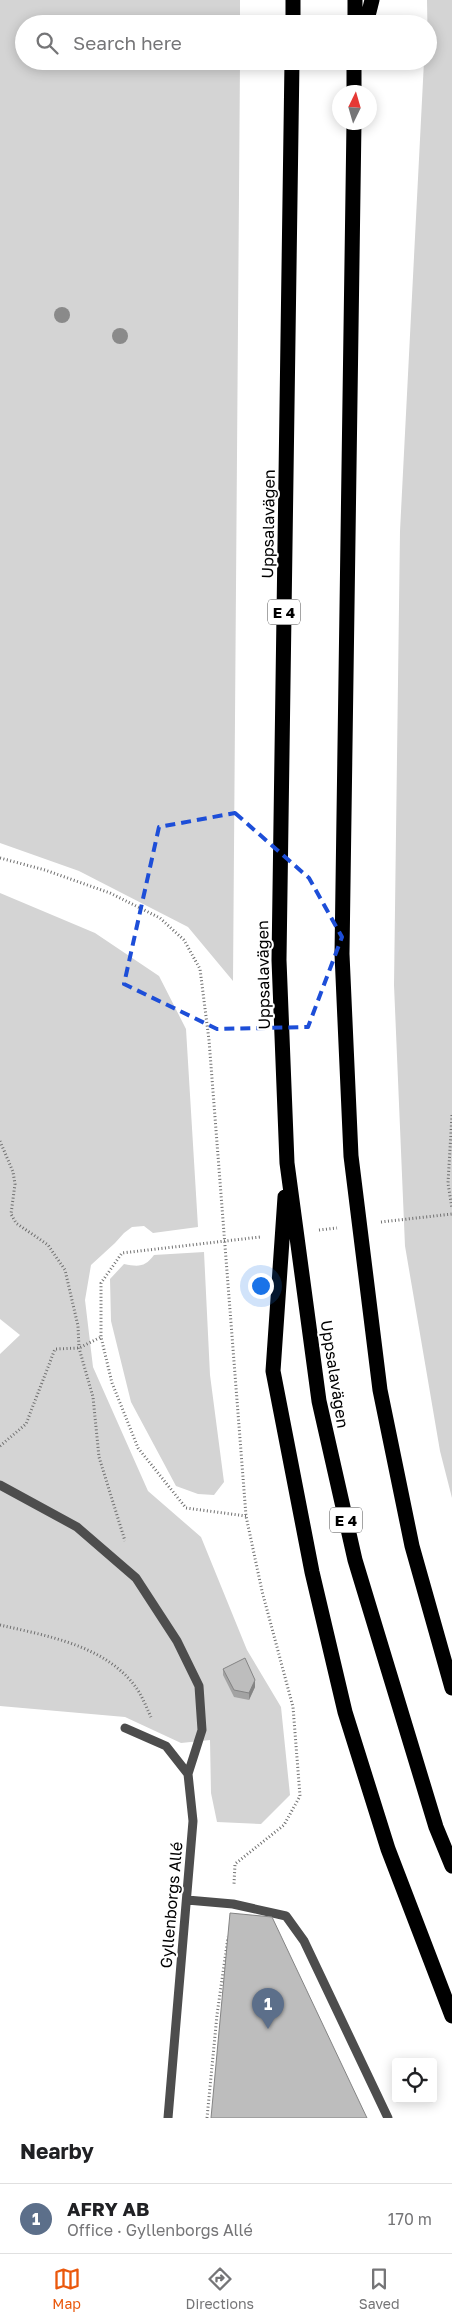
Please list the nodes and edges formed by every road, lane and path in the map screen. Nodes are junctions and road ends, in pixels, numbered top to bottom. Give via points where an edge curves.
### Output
1 (293, 0) edge
2 (355, 0) edge
3 (372, 0) edge
4 (293, 15) edge
5 (355, 15) edge
6 (368, 15) edge
7 (292, 70) edge
8 (355, 70) edge
9 (354, 85) edge
10 (354, 130) edge
11 (0, 858) edge
12 (452, 1115) edge
13 (0, 1141) edge
14 (287, 1163) junction
15 (452, 1209) edge
16 (154, 1249) dead end
17 (101, 1337) junction
18 (79, 1348) junction
19 (0, 1446) edge
20 (0, 1485) edge
21 (246, 1516) junction
22 (136, 1578) junction
23 (0, 1625) edge
24 (449, 1674) edge
25 (452, 1688) edge
26 (125, 1728) dead end
27 (166, 1746) junction
28 (188, 1774) junction
29 (452, 1866) edge
30 (187, 1900) junction
31 (233, 1904) junction
32 (452, 2016) edge
33 (168, 2118) edge
34 (207, 2118) edge
35 (388, 2118) edge

1 - 4 highway
2 - 5 highway
3 - 6 highway
7 - 14 highway, Uppsalavägen / E 4 via 279,960
8 - 9 highway
10 - 24 highway via 342,954 351,1156 380,1390 412,1546
11 - 21 path via 110,893 160,918 184,940 200,969 209,1040
12 - 15 path via 448,1183
13 - 18 path via 8,1155 14,1178 11,1214 16,1223 48,1245 64,1270 78,1326
14 - 29 highway, Uppsalavägen / E 4 via 319,1401 355,1560 436,1826
14 - 32 highway via 273,1372 310,1562 345,1712 388,1849
16 - 17 path via 122,1254 101,1283
17 - 18 path
17 - 21 path via 112,1382 138,1448 180,1501 186,1508
18 - 19 path via 55,1349 26,1424
18 - 22 path via 92,1397 99,1456
20 - 22 street via 77,1527
21 - 31 path via 293,1707 300,1796 284,1825 235,1864
22 - 28 street via 177,1641 199,1686 202,1730
23 - 27 path via 53,1637 108,1659 135,1687
24 - 25 highway
26 - 27 street
27 - 28 street
28 - 30 street, Gyllenborgs Allé via 193,1821
30 - 31 street
30 - 33 street, Gyllenborgs Allé
31 - 34 path
31 - 35 street via 286,1916 304,1941

